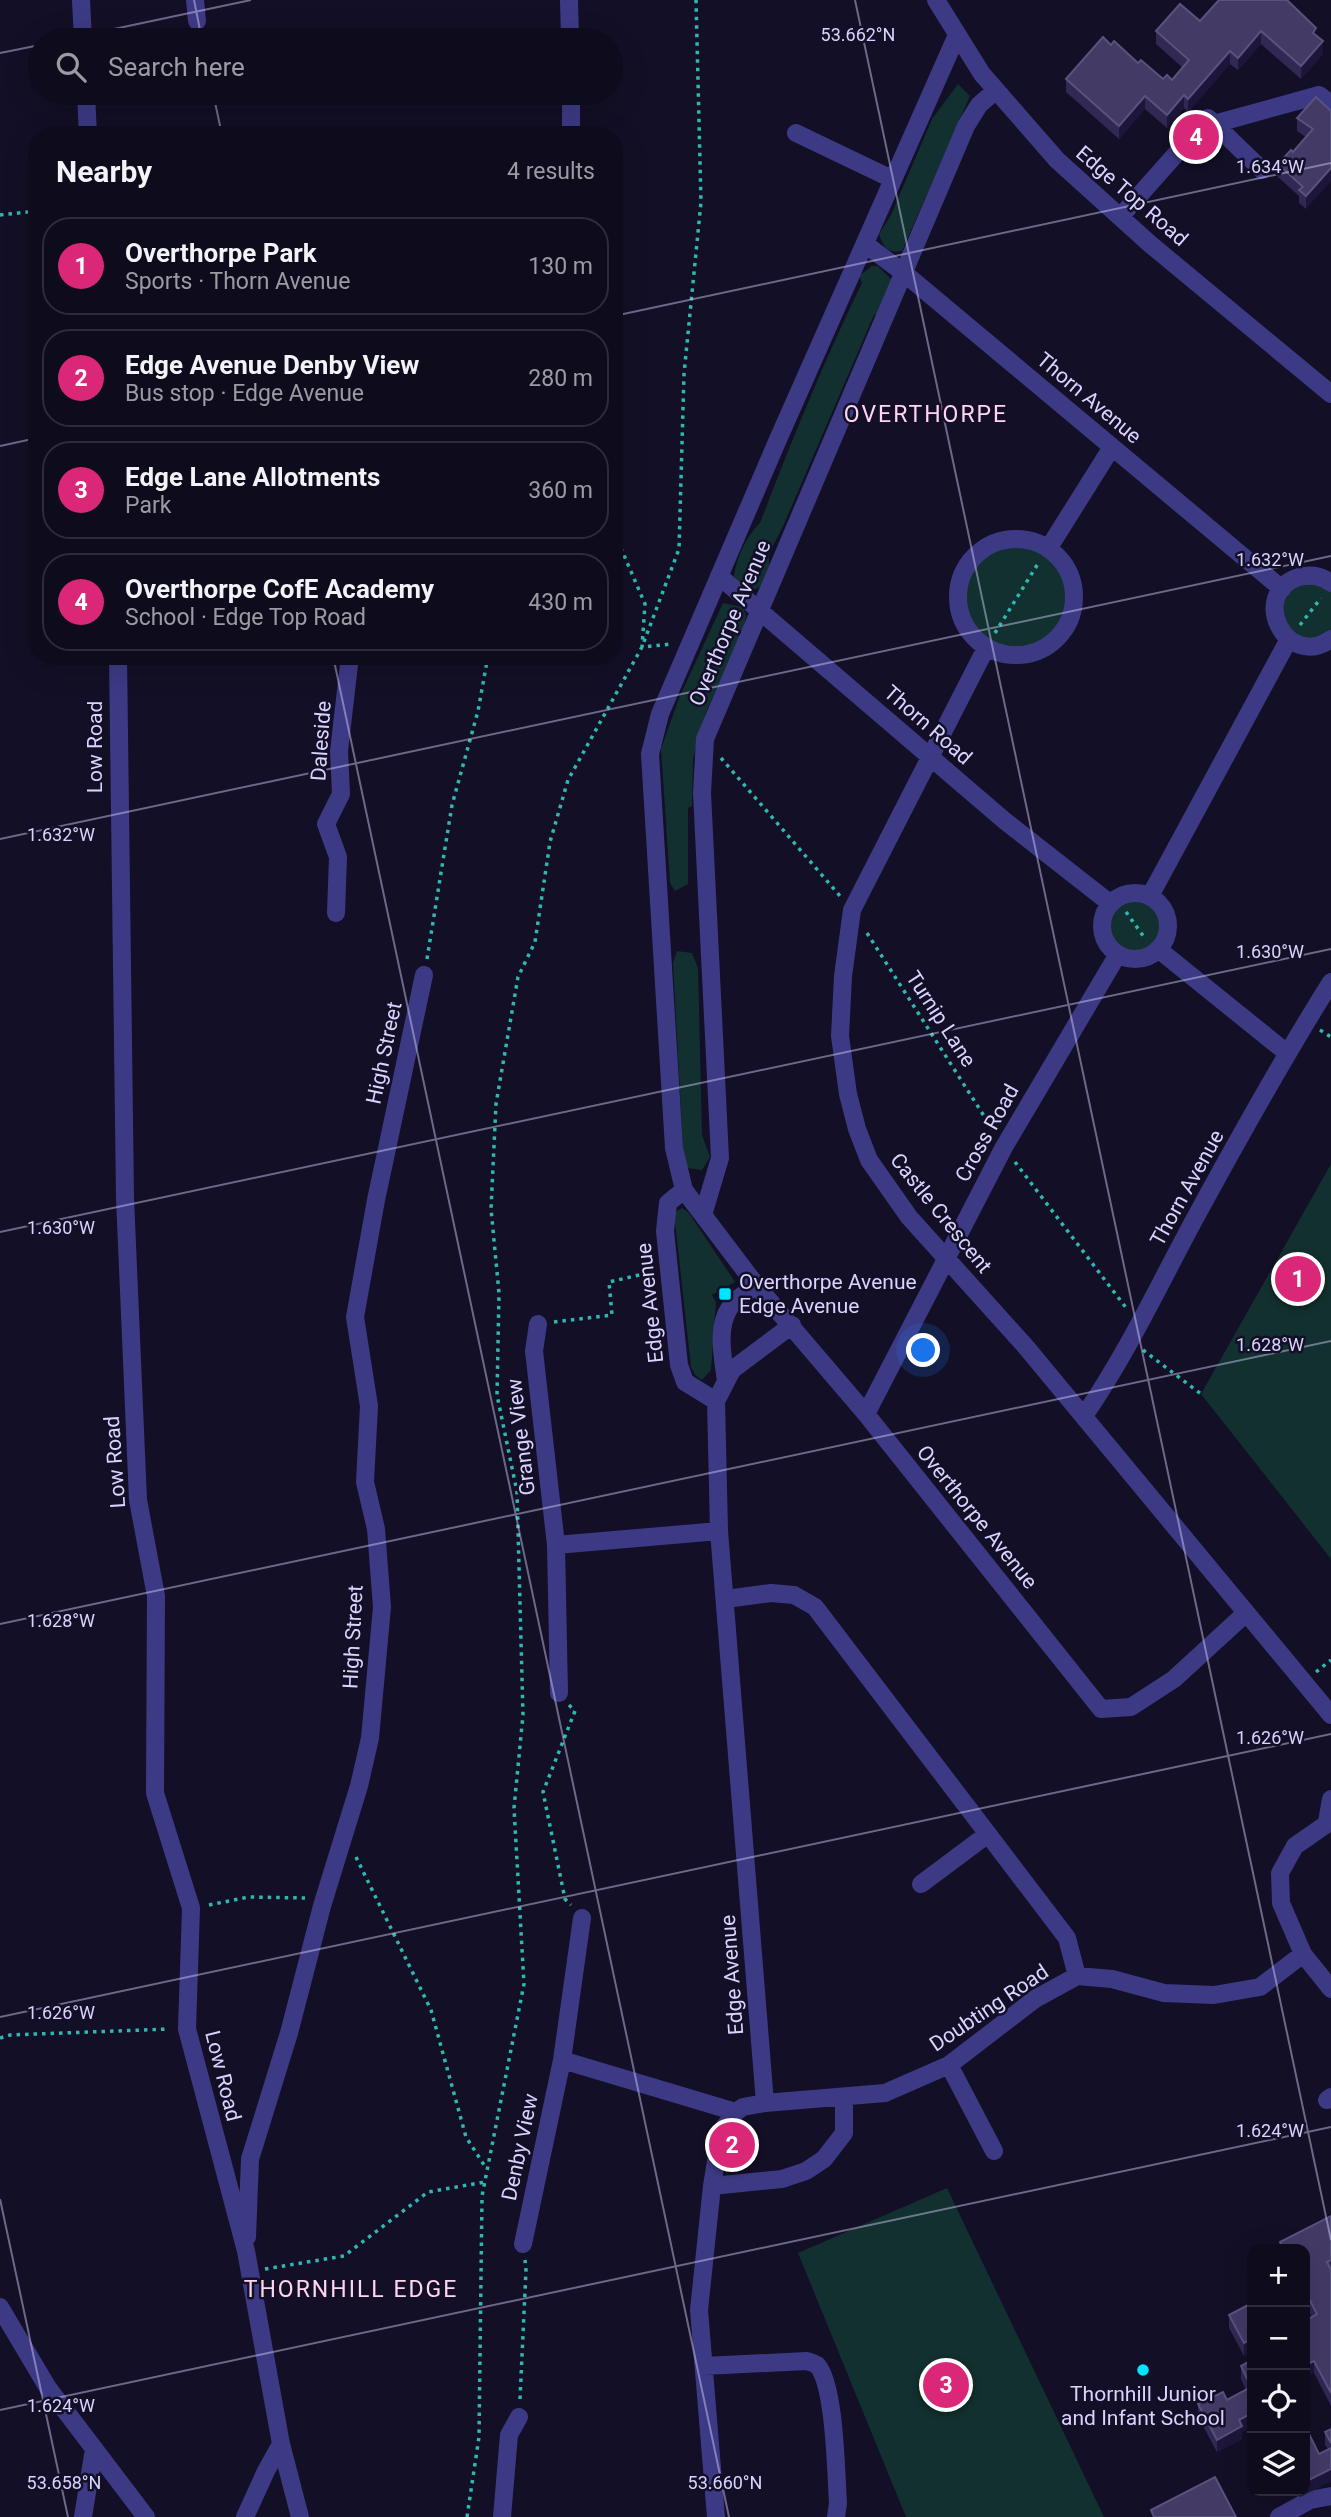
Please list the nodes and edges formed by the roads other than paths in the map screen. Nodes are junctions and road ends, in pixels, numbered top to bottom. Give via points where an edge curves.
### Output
1 (81, 0) edge
2 (195, 0) edge
3 (569, 0) edge
4 (936, 0) edge
5 (197, 21) dead end
6 (82, 28) edge
7 (570, 28) edge
8 (957, 35) junction
9 (995, 91) junction
10 (1331, 104) edge
11 (87, 105) edge
12 (571, 105) edge
13 (1214, 124) junction
14 (88, 126) edge
15 (571, 126) edge
16 (796, 133) dead end
17 (1262, 170) dead end
18 (892, 179) junction
19 (1120, 217) junction
20 (865, 244) junction
21 (904, 273) junction
22 (1331, 394) edge
23 (1112, 447) junction
24 (1048, 549) junction
25 (719, 576) junction
26 (1282, 589) junction
27 (1327, 589) edge
28 (760, 610) junction
29 (1289, 639) junction
30 (1331, 639) edge
31 (986, 648) junction
32 (118, 665) edge
33 (349, 665) edge
34 (930, 757) junction
35 (1150, 896) junction
36 (1113, 902) junction
37 (336, 913) dead end
38 (1157, 950) junction
39 (1118, 954) junction
40 (424, 975) road end
41 (1331, 982) edge
42 (1287, 1054) junction
43 (684, 1190) junction
44 (703, 1215) junction
45 (946, 1258) junction
46 (756, 1285) junction
47 (538, 1324) road end
48 (792, 1325) junction
49 (726, 1381) junction
50 (716, 1401) junction
51 (866, 1414) junction
52 (1083, 1416) junction
53 (719, 1531) junction
54 (556, 1545) junction
55 (726, 1599) junction
56 (1246, 1613) junction
57 (559, 1693) road end
58 (1331, 1715) edge
59 (1331, 1799) edge
60 (1329, 1822) edge
61 (988, 1834) junction
62 (921, 1884) dead end
63 (582, 1918) road end
64 (1303, 1954) junction
65 (1077, 1976) junction
66 (1331, 1989) edge
67 (562, 2060) junction
68 (949, 2065) junction
69 (844, 2098) junction
70 (765, 2103) junction
71 (736, 2112) junction
72 (994, 2151) dead end
73 (712, 2186) junction
74 (523, 2244) road end
75 (246, 2250) junction
76 (0, 2307) edge
77 (704, 2367) junction
78 (519, 2417) road end
79 (281, 2444) junction
80 (94, 2449) junction
81 (1331, 2496) edge
82 (83, 2517) edge
83 (146, 2517) edge
84 (245, 2517) edge
85 (300, 2517) edge
86 (502, 2517) edge
87 (716, 2517) edge
88 (836, 2517) edge
89 (1279, 2517) edge

1 - 6 street
2 - 5 street
3 - 7 street
4 - 8 street, Edge Top Road
8 - 9 street, Edge Top Road
8 - 18 street, Overthorpe Avenue
9 - 19 street, Edge Top Road via 1057,160
9 - 21 street, Overthorpe Avenue via 966,126
10 - 13 street via 1319,95
11 - 14 street
12 - 15 street
13 - 17 street
13 - 19 street via 1208,118
16 - 18 street
18 - 20 street, Overthorpe Avenue
19 - 22 street, Edge Top Road
20 - 21 street, Thorn Avenue
20 - 25 street, Overthorpe Avenue
21 - 23 street, Thorn Avenue
21 - 28 street, Overthorpe Avenue
23 - 24 street
23 - 26 street, Thorn Avenue
24 - 31 street via 1071,579 1072,615 1063,631 1031,654 1008,655
24 - 31 street via 1020,539 1002,541 983,549 966,567 958,590 959,610 966,628
25 - 28 street, Thorn Road
25 - 43 street, Overthorpe Avenue via 660,714 650,754 674,1148
26 - 27 street via 1304,575 1315,576
26 - 29 street via 1275,618
28 - 34 street, Thorn Road
28 - 44 street, Overthorpe Avenue via 705,739 702,793 720,1158
29 - 30 street via 1314,646
29 - 35 street
31 - 34 street, Castle Crescent
32 - 75 street, Low Road via 125,1198 138,1500 156,1596 155,1793 191,1908 187,2029
33 - 37 street, Daleside via 339,751 341,794 326,824 338,857
34 - 36 street, Thorn Road via 1005,821
34 - 45 street, Castle Crescent via 852,910 840,1036 856,1129 869,1160
35 - 36 street via 1136,893
35 - 38 street via 1161,905 1168,923
36 - 39 street via 1103,931
38 - 39 street via 1139,958
38 - 42 street
39 - 45 street, Cross Road via 1004,1147
40 - 75 street, High Street via 355,1317 369,1406 365,1482 376,1529 382,1607 370,1738 250,2159
41 - 42 street, Thorn Avenue
42 - 52 street, Thorn Avenue via 1110,1378
43 - 44 street, Overthorpe Avenue
43 - 50 street, Edge Avenue via 668,1203 665,1231 679,1365 685,1382
44 - 46 street, Overthorpe Avenue
45 - 51 street, Cross Road
45 - 52 street, Castle Crescent
46 - 48 street, Overthorpe Avenue
46 - 49 street via 730,1307 724,1321
47 - 54 street, Grange View via 534,1350
48 - 49 street, Edge Avenue via 732,1370
48 - 51 street, Overthorpe Avenue
49 - 50 street, Edge Avenue
50 - 53 street, Edge Avenue
51 - 56 street, Overthorpe Avenue via 1101,1709 1131,1707 1164,1686
52 - 56 street, Castle Crescent
53 - 54 street
53 - 55 street, Edge Avenue
54 - 57 street, Grange View
55 - 61 street, Doubting Road via 794,1595 815,1607
55 - 70 street, Edge Avenue
56 - 58 street, Castle Crescent
59 - 60 street
60 - 64 street via 1295,1846 1280,1873 1280,1903
61 - 62 street
61 - 65 street, Doubting Road via 1068,1938
63 - 67 street, Denby View
64 - 65 street via 1260,1987 1214,1995 1164,1993 1112,1979
64 - 66 street
65 - 68 street, Doubting Road via 1035,1999
67 - 71 street
67 - 74 street, Denby View
68 - 69 street, Doubting Road via 885,2093
68 - 72 street
69 - 70 street, Doubting Road
69 - 73 street via 844,2133 824,2159 782,2179
70 - 71 street
71 - 73 street via 721,2131
73 - 77 street via 699,2310
75 - 79 street
76 - 80 street via 48,2388
77 - 87 street
77 - 88 street via 816,2364 825,2379 831,2409
78 - 86 street via 509,2435
79 - 84 street
79 - 85 street
80 - 82 street
80 - 83 street
81 - 89 street via 1310,2500

